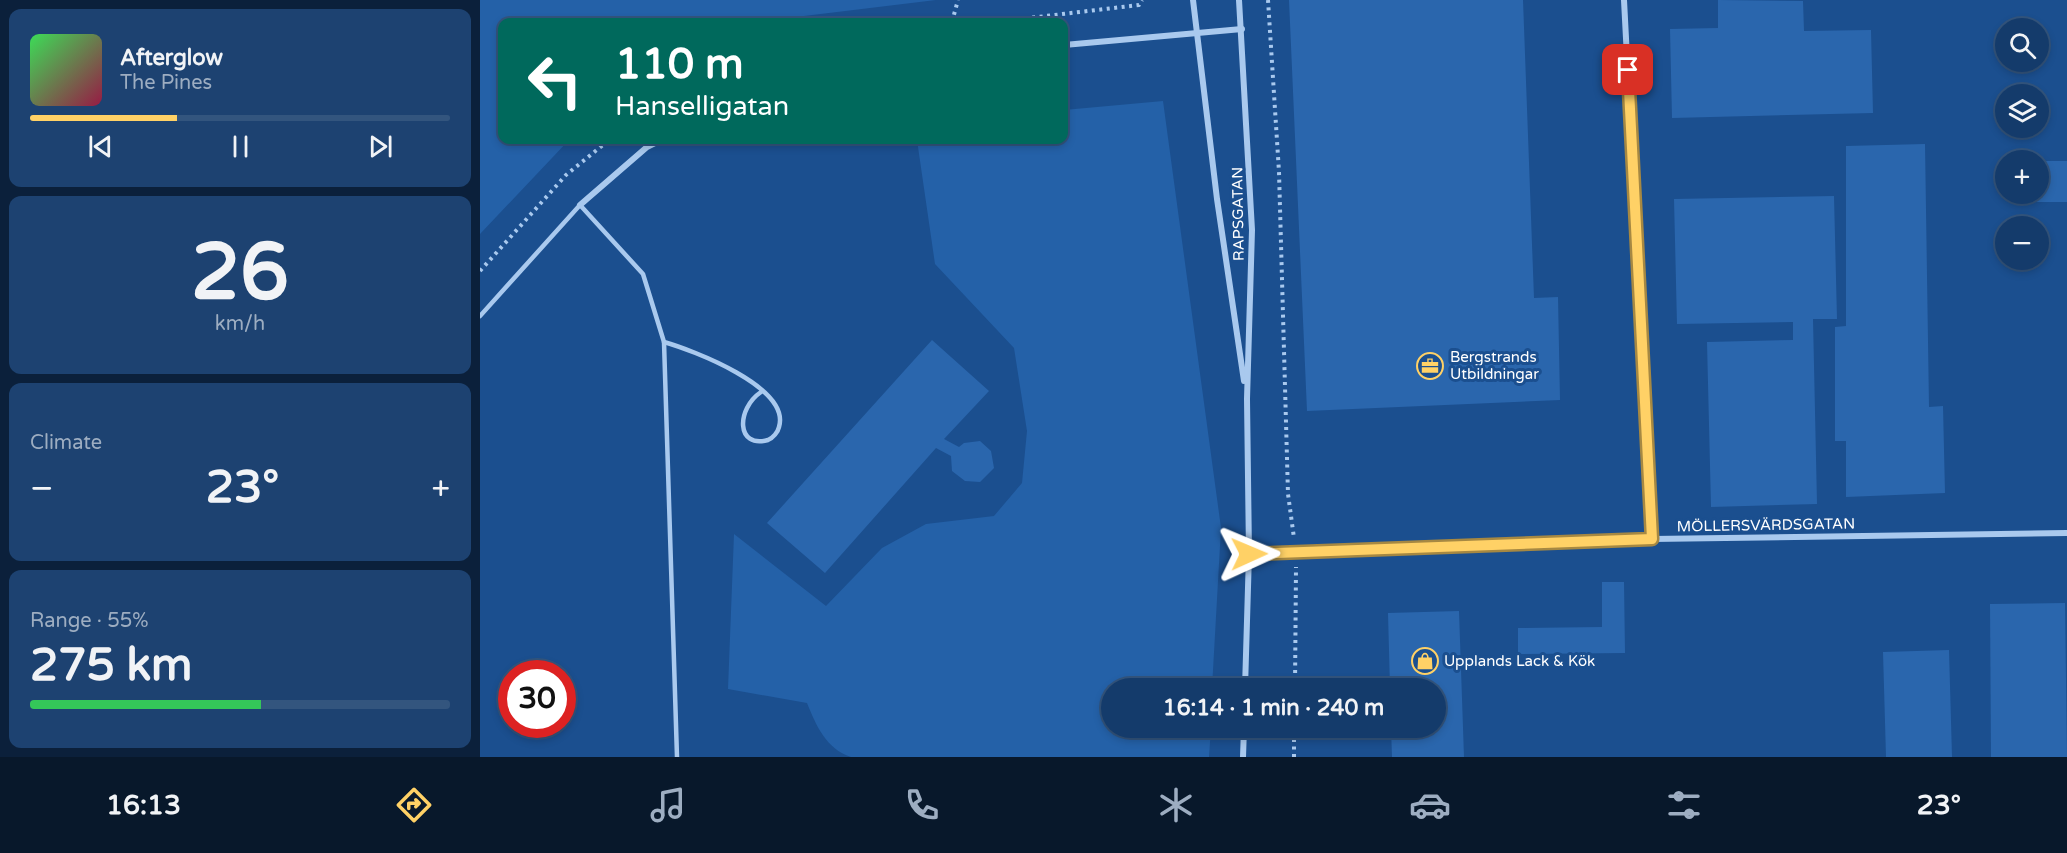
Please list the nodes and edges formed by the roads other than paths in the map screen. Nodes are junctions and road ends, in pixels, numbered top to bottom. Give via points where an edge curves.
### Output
1 (1193, 0) edge
2 (1239, 0) edge
3 (1624, 0) edge
4 (1242, 28) junction
5 (1197, 33) junction
6 (1068, 45) edge
7 (653, 144) edge
8 (580, 205) junction
9 (480, 316) edge
10 (664, 342) junction
11 (761, 392) junction
12 (1247, 399) junction
13 (2067, 533) edge
14 (1652, 539) junction
15 (1249, 554) junction
16 (1245, 678) edge
17 (1244, 738) edge
18 (677, 757) edge
19 (1243, 757) edge

1 - 5 street, RAPSGATAN
2 - 4 street, RAPSGATAN
3 - 14 street
4 - 5 street
4 - 12 street, RAPSGATAN via 1252,230
5 - 6 street
5 - 12 street, RAPSGATAN
7 - 8 street
8 - 9 lane
8 - 10 lane via 643,274
10 - 11 lane via 734,369
10 - 18 lane
11 - 11 lane via 776,405 781,422 770,439 761,441 742,429 741,418 752,398
12 - 15 street, RAPSGATAN
13 - 14 street, MÖLLERSVÄRDSGATAN
14 - 15 street, MÖLLERSVÄRDSGATAN
15 - 16 street, RAPSGATAN
17 - 19 street

